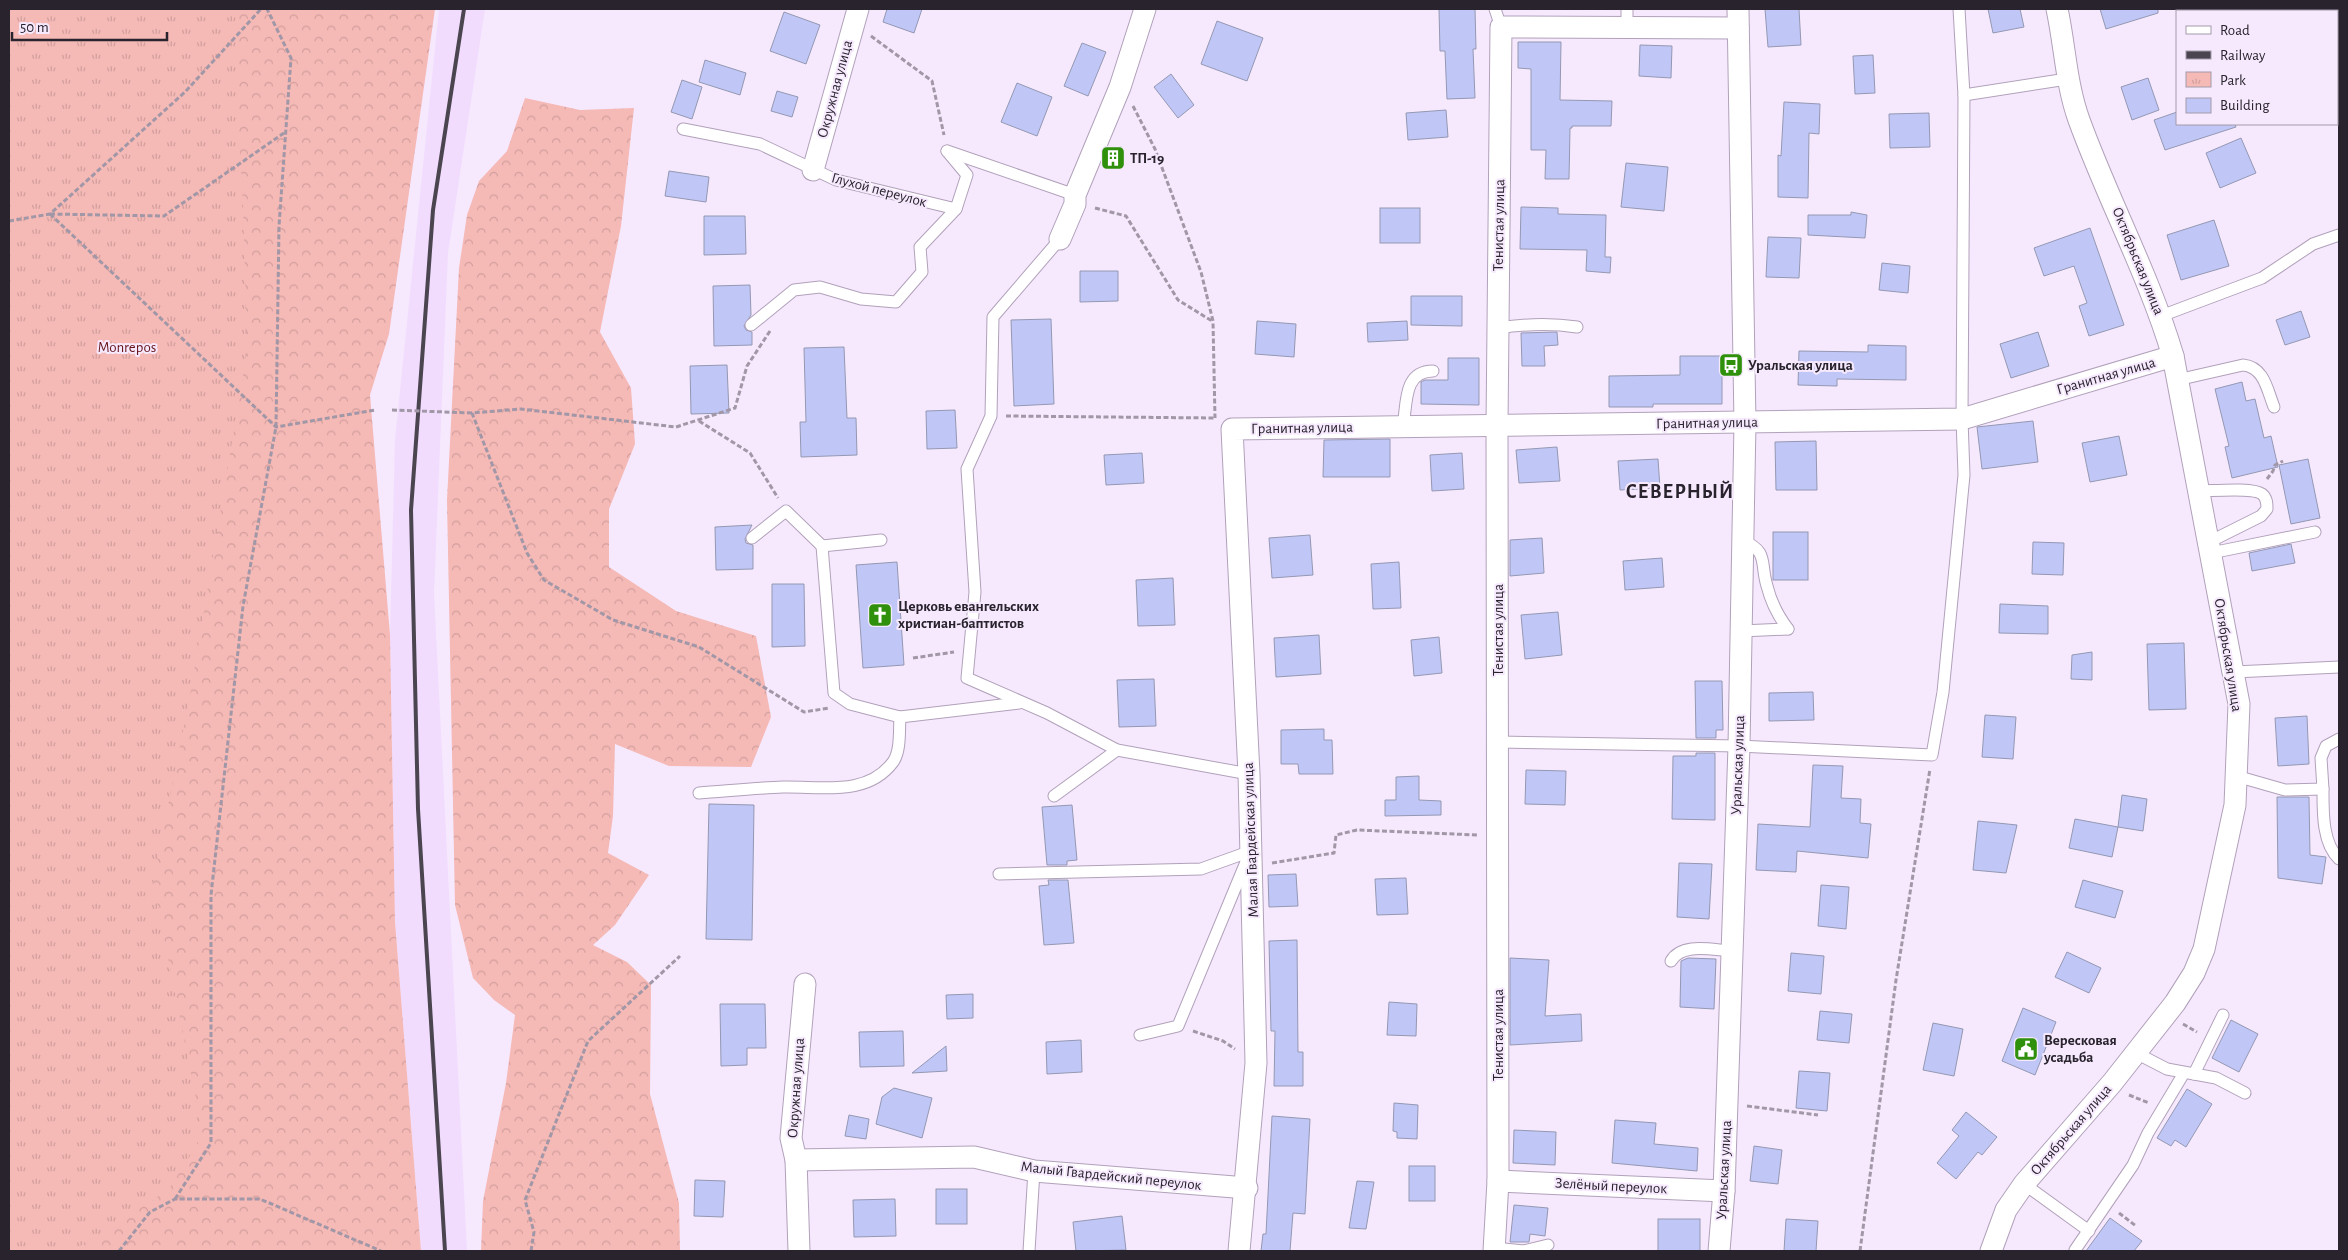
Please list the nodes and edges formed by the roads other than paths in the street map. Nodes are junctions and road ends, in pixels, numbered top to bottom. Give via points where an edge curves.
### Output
1 (1145, 9) edge
2 (1959, 9) edge
3 (2057, 9) edge
4 (856, 15) edge
5 (1498, 18) edge
6 (1627, 18) edge
7 (1738, 18) edge
8 (2068, 79) junction
9 (1964, 95) junction
10 (683, 129) dead end
11 (813, 170) junction
12 (1075, 199) junction
13 (956, 209) junction
14 (2339, 235) edge
15 (1060, 238) joint
16 (2161, 316) junction
17 (751, 324) dead end
18 (1577, 327) dead end
19 (1498, 328) junction
20 (2172, 356) junction
21 (1433, 371) dead end
22 (2177, 380) junction
23 (2274, 407) dead end
24 (1962, 419) junction
25 (1223, 423) joint
26 (1745, 423) junction
27 (1497, 426) junction
28 (1403, 427) junction
29 (2199, 491) junction
30 (2315, 532) dead end
31 (752, 538) dead end
32 (881, 540) dead end
33 (1743, 541) junction
34 (822, 546) junction
35 (2210, 547) junction
36 (1741, 631) junction
37 (2339, 667) edge
38 (2234, 672) junction
39 (1021, 703) junction
40 (900, 717) junction
41 (2339, 739) edge
42 (1498, 742) junction
43 (1739, 746) junction
44 (1117, 750) junction
45 (1249, 774) junction
46 (2236, 776) junction
47 (2323, 789) junction
48 (699, 793) dead end
49 (1054, 796) dead end
50 (1251, 858) junction
51 (2339, 859) edge
52 (999, 874) dead end
53 (1732, 951) junction
54 (1671, 961) dead end
55 (805, 984) dead end
56 (2223, 1015) dead end
57 (1140, 1035) dead end
58 (2136, 1053) junction
59 (2189, 1073) junction
60 (2245, 1093) dead end
61 (796, 1160) junction
62 (1034, 1172) junction
63 (1498, 1181) junction
64 (2024, 1184) junction
65 (1247, 1188) junction
66 (1724, 1191) junction
67 (2089, 1231) junction
68 (1548, 1245) dead end
69 (1494, 1250) edge
70 (2075, 1250) edge
71 (799, 1251) edge
72 (1029, 1251) edge
73 (1239, 1251) edge
74 (1524, 1251) edge
75 (1719, 1251) edge
76 (1991, 1251) edge

1 - 12 street via 1120,87
2 - 9 lane
3 - 8 street, Октябрьская улица
4 - 11 street, Окружная улица
5 - 6 street
5 - 19 street, Тенистая улица
6 - 7 street
7 - 26 street, Уральская улица
8 - 9 lane
8 - 16 street, Октябрьская улица via 2078,119
9 - 24 lane
10 - 11 lane, Глухой переулок via 760,144
11 - 13 lane, Глухой переулок via 836,180
12 - 13 lane via 947,151 967,175
12 - 15 street
13 - 17 lane via 920,247 922,272 896,302 861,299 820,287 794,290
14 - 16 lane via 2313,244 2262,278
15 - 39 lane via 993,317 992,416 967,469 976,592 966,678
16 - 20 street, Октябрьская улица
18 - 19 lane via 1557,324
19 - 27 street, Тенистая улица
20 - 22 street, Октябрьская улица
20 - 24 street, Гранитная улица
21 - 28 lane via 1422,371 1410,384
22 - 23 lane via 2243,364 2252,366 2260,372
22 - 29 street, Октябрьская улица
24 - 26 street, Гранитная улица
24 - 43 lane via 1964,475 1942,692 1932,755
25 - 28 street, Гранитная улица
25 - 45 street, Малая Гвардейская улица
26 - 27 street, Гранитная улица
26 - 33 street, Уральская улица
27 - 28 street, Гранитная улица
27 - 42 street, Тенистая улица
29 - 35 street, Октябрьская улица
29 - 35 lane via 2253,491 2262,494 2267,501 2267,509 2261,516
30 - 35 lane
31 - 34 lane via 786,511
32 - 34 lane
33 - 36 street, Уральская улица
33 - 36 lane via 1755,546 1762,556 1766,585 1777,615 1788,629
34 - 40 lane via 834,693 850,704
35 - 38 street, Октябрьская улица
36 - 43 street, Уральская улица
37 - 38 lane
38 - 46 street, Октябрьская улица via 2239,704
39 - 40 lane
39 - 44 lane
40 - 48 lane via 894,761 874,780 850,787 784,787
41 - 47 lane via 2326,746 2321,758
42 - 43 lane
42 - 63 street, Тенистая улица
43 - 53 street, Уральская улица
44 - 45 lane
44 - 49 lane
45 - 50 street, Малая Гвардейская улица
46 - 47 lane via 2285,790
46 - 58 street, Октябрьская улица via 2235,805 2204,949 2194,973
47 - 51 lane via 2323,820 2334,854
50 - 52 lane via 1201,869
50 - 57 lane via 1178,1026
50 - 65 street, Малая Гвардейская улица via 1256,1063
53 - 54 lane via 1684,949 1675,953
53 - 66 street, Уральская улица
55 - 61 street, Окружная улица via 791,1138
56 - 59 lane
58 - 59 lane via 2167,1069
58 - 64 street, Октябрьская улица
59 - 60 lane via 2216,1078
59 - 67 lane via 2163,1108 2133,1165
61 - 62 street, Малый Гвардейский переулок via 974,1157
61 - 71 street, Окружная улица
62 - 65 street, Малый Гвардейский переулок
62 - 72 lane
63 - 66 street, Зелёный переулок
63 - 69 street, Тенистая улица
64 - 67 lane
64 - 76 street, Октябрьская улица via 2006,1210
65 - 73 street, Малая Гвардейская улица
66 - 75 street, Уральская улица
67 - 70 lane
68 - 74 lane
69 - 74 lane

